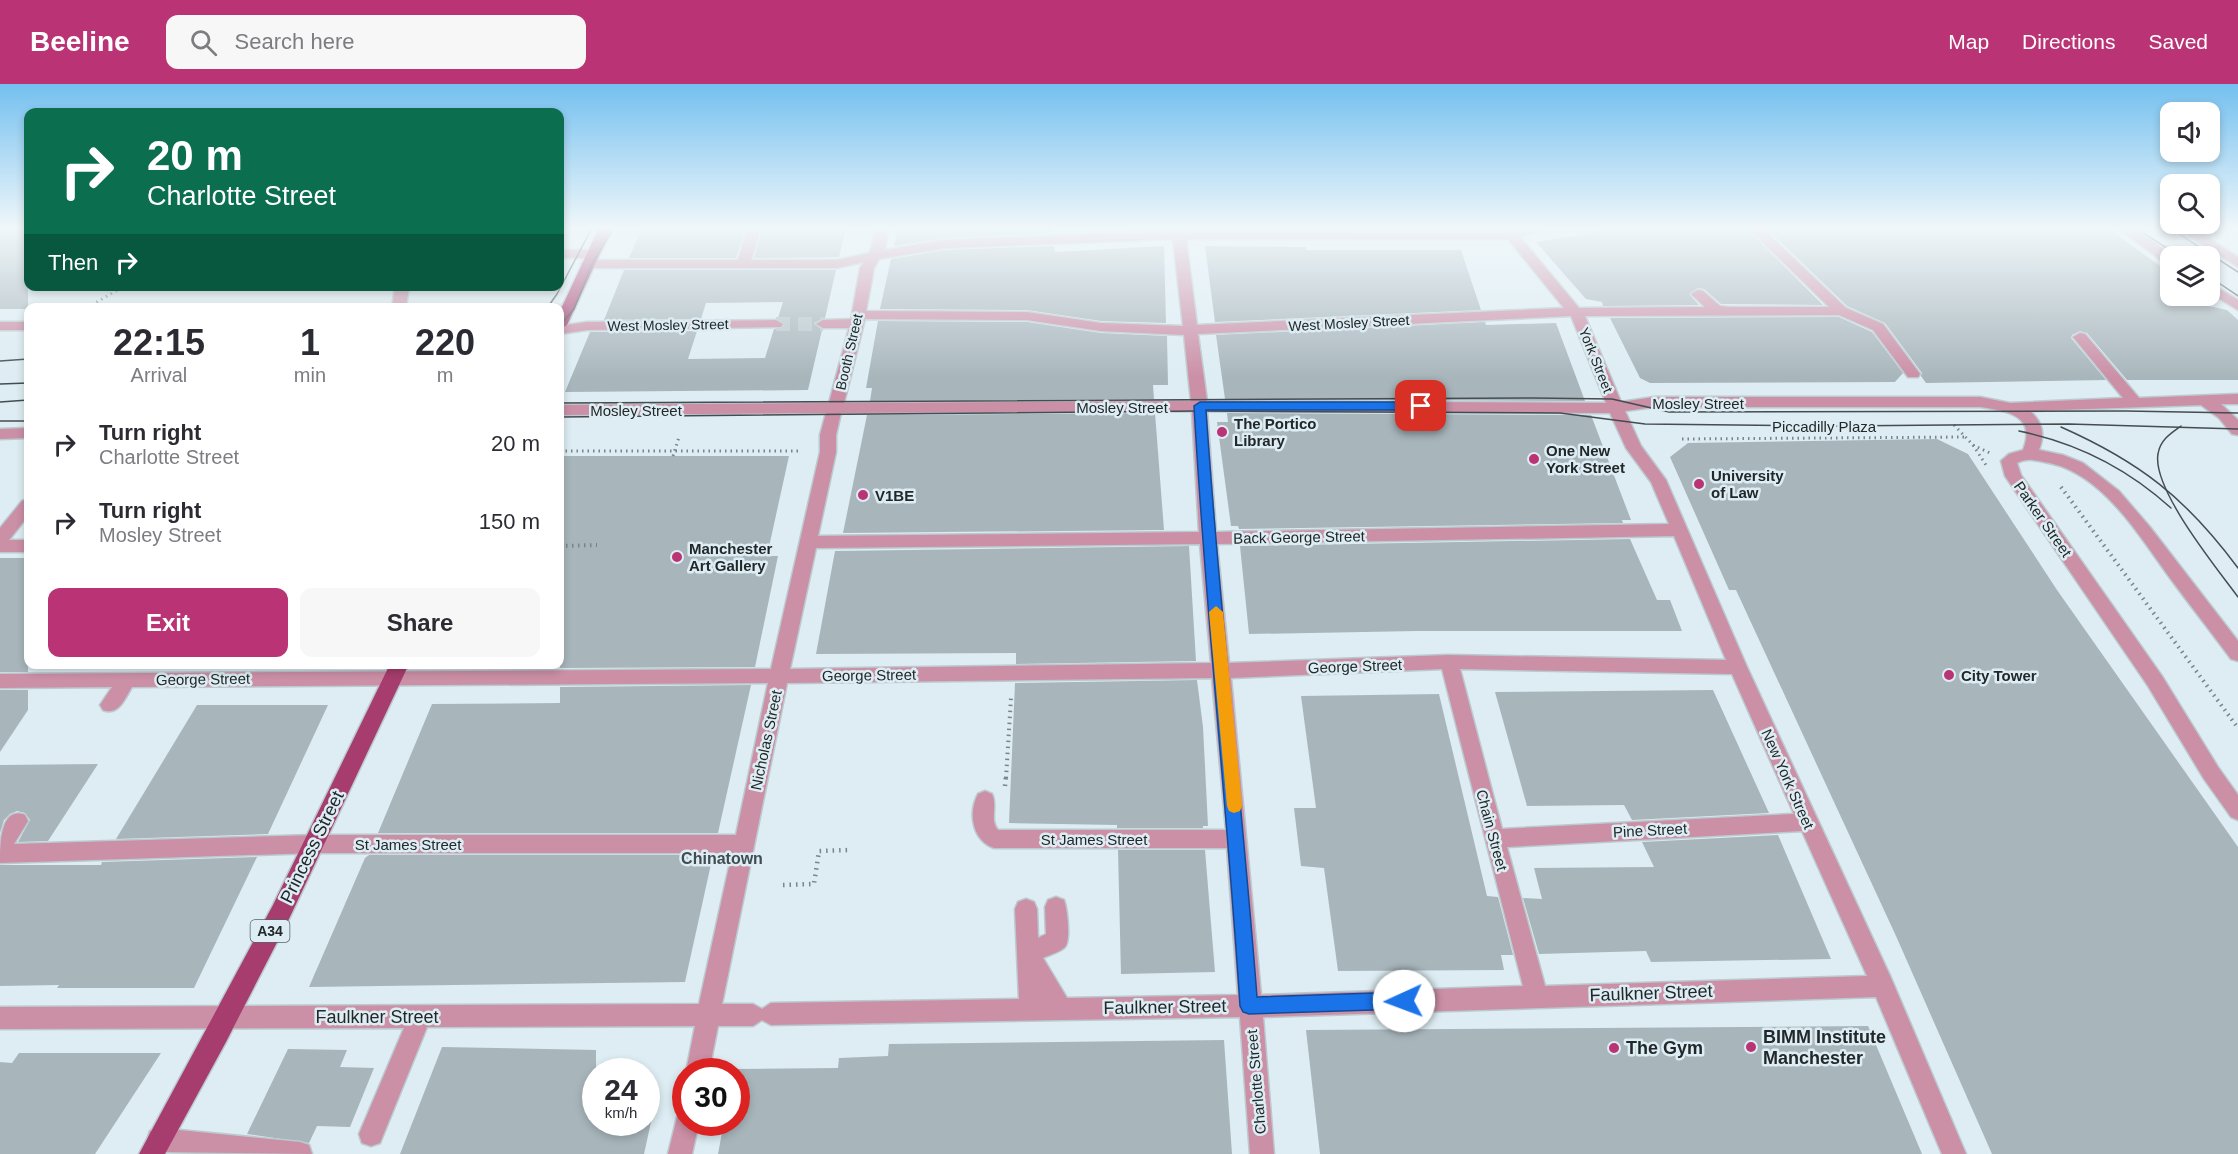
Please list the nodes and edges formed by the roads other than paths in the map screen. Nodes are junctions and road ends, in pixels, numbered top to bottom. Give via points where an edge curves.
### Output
1 (581, 278) edge
2 (865, 278) edge
3 (1184, 278) edge
4 (1547, 278) edge
5 (1806, 278) edge
6 (1698, 294) dead end
7 (2220, 294) edge
8 (1798, 303) dead end
9 (2238, 306) edge
10 (1718, 311) junction
11 (1841, 311) junction
12 (1577, 314) junction
13 (564, 316) edge
14 (858, 319) junction
15 (776, 324) tunnel mouth
16 (823, 324) tunnel mouth
17 (0, 326) edge
18 (24, 326) edge
19 (564, 329) edge
20 (1191, 331) junction
21 (2080, 337) dead end
22 (1913, 374) dead end
23 (2202, 399) junction
24 (2238, 399) edge
25 (2134, 401) junction
26 (1200, 403) junction
27 (2008, 407) junction
28 (1616, 408) junction
29 (835, 409) junction
30 (564, 410) edge
31 (2238, 430) edge
32 (24, 433) edge
33 (0, 434) edge
34 (2030, 454) junction
35 (24, 510) edge
36 (1680, 530) junction
37 (1208, 538) junction
38 (0, 539) edge
39 (809, 542) junction
40 (0, 546) edge
41 (24, 546) edge
42 (2238, 654) edge
43 (1448, 663) junction
44 (1738, 667) junction
45 (1222, 670) junction
46 (398, 671) edge
47 (779, 676) junction
48 (127, 680) junction
49 (0, 681) edge
50 (110, 705) dead end
51 (985, 800) dead end
52 (2238, 811) edge
53 (18, 821) dead end
54 (1807, 822) junction
55 (1237, 839) junction
56 (1494, 839) junction
57 (315, 844) junction
58 (744, 844) junction
59 (0, 847) edge
60 (0, 854) edge
61 (1056, 908) dead end
62 (1026, 909) dead end
63 (1028, 954) junction
64 (1883, 986) junction
65 (1537, 997) junction
66 (1249, 1006) junction
67 (1031, 1009) junction
68 (1061, 1009) junction
69 (709, 1014) junction
70 (226, 1017) junction
71 (420, 1017) junction
72 (0, 1018) edge
73 (700, 1058) edge
74 (371, 1134) dead end
75 (684, 1136) edge
76 (155, 1147) edge
77 (300, 1154) edge
78 (680, 1154) edge
79 (1262, 1154) edge
80 (1954, 1154) edge

1 - 13 main road
2 - 14 street, Booth Street
3 - 20 street, Charlotte Street
4 - 12 street, York Street
5 - 11 street
6 - 10 street
7 - 9 street
8 - 10 street via 1799,306
10 - 11 street, West Mosley Street
10 - 12 street, West Mosley Street
11 - 22 street via 1878,327
12 - 20 street, West Mosley Street
12 - 28 street, York Street
14 - 16 street, West Mosley Street
14 - 20 street, West Mosley Street via 1027,316 1101,327
14 - 29 street, Booth Street
15 - 19 street, West Mosley Street
17 - 18 street
20 - 26 street, Charlotte Street
21 - 25 street
23 - 24 street, Mosley Street
23 - 25 street, Mosley Street
23 - 31 street
25 - 27 street, Mosley Street
26 - 28 street, Mosley Street
26 - 29 street, Mosley Street
26 - 37 street, Charlotte Street
27 - 28 street, Mosley Street via 1934,401 1654,402
27 - 34 street, Mosley Street via 2029,417 2035,425 2037,434
28 - 36 street, New York Street via 1634,448 1658,480
29 - 30 street, Mosley Street
29 - 39 street, Nicholas Street
32 - 33 street
34 - 42 street via 2051,457 2082,470 2103,485 2128,511
34 - 52 street, Parker Street via 2009,461 2013,477 2155,681
35 - 38 street
36 - 37 street, Back George Street
36 - 44 street, New York Street
37 - 39 street, Back George Street
37 - 45 street, Charlotte Street
39 - 47 street, Nicholas Street
40 - 41 street
43 - 44 street, George Street
43 - 45 street, George Street
43 - 56 street, Chain Street
44 - 54 street, New York Street
45 - 47 street, George Street
45 - 55 street, Charlotte Street
46 - 47 street, George Street
46 - 48 street, George Street
46 - 57 main road, Princess Street / A34
47 - 58 street, Nicholas Street
48 - 49 street, George Street
48 - 50 street
51 - 55 street, St James Street via 983,826 986,834 994,838
53 - 59 street
54 - 56 street, Pine Street
54 - 64 street, New York Street
55 - 66 street, Charlotte Street
56 - 65 street, Chain Street
57 - 58 street, St James Street
57 - 60 street, St James Street
57 - 70 main road, Princess Street / A34
58 - 69 street, Nicholas Street
61 - 63 street via 1057,940
62 - 63 street
63 - 67 street
63 - 68 street
64 - 65 street, Faulkner Street
64 - 80 street, New York Street
65 - 66 street, Faulkner Street
66 - 68 street, Faulkner Street
66 - 79 street, Charlotte Street
67 - 68 street, Faulkner Street
67 - 69 street, Faulkner Street
69 - 71 street, Faulkner Street
69 - 73 street, Nicholas Street
70 - 71 street, Faulkner Street
70 - 72 street, Faulkner Street
70 - 76 main road, Princess Street / A34
71 - 74 street
75 - 78 street
76 - 77 street

